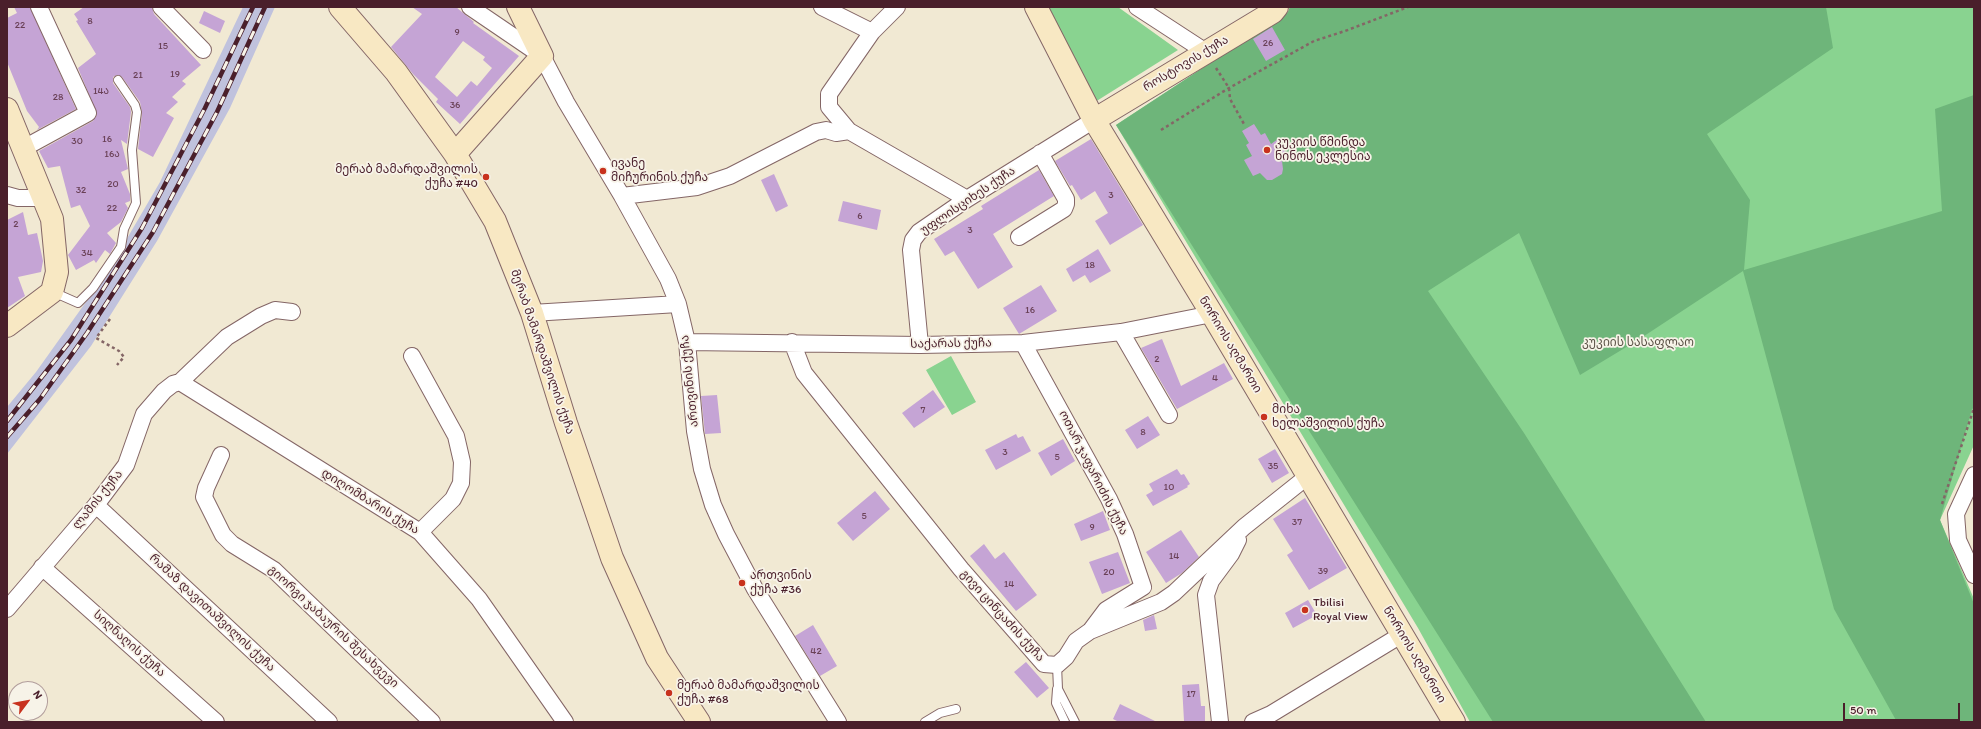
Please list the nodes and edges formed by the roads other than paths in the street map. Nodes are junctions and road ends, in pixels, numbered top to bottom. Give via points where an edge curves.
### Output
1 (39, 7) edge
2 (161, 7) edge
3 (340, 7) edge
4 (470, 7) edge
5 (518, 7) edge
6 (822, 7) edge
7 (897, 7) edge
8 (1036, 7) edge
9 (1137, 7) edge
10 (1277, 7) edge
11 (872, 32) junction
12 (203, 50) dead end
13 (1206, 52) junction
14 (542, 56) junction
15 (118, 80) dead end
16 (7, 109) edge
17 (1094, 120) junction
18 (849, 132) junction
19 (24, 148) junction
20 (455, 154) junction
21 (1040, 154) junction
22 (7, 194) edge
23 (622, 196) junction
24 (45, 198) junction
25 (967, 199) junction
26 (1019, 238) dead end
27 (52, 292) junction
28 (678, 304) junction
29 (292, 312) dead end
30 (532, 314) junction
31 (1212, 314) junction
32 (7, 326) edge
33 (1121, 332) junction
34 (687, 342) junction
35 (792, 342) junction
36 (1024, 344) junction
37 (920, 345) junction
38 (412, 356) dead end
39 (180, 382) junction
40 (1169, 415) dead end
41 (221, 454) dead end
42 (1974, 475) edge
43 (1308, 476) junction
44 (96, 505) junction
45 (1244, 527) junction
46 (420, 532) junction
47 (42, 567) junction
48 (1974, 575) edge
49 (7, 609) edge
50 (1090, 631) junction
51 (1402, 635) junction
52 (1056, 665) junction
53 (1058, 688) junction
54 (956, 709) dead end
55 (216, 722) edge
56 (329, 722) edge
57 (432, 722) edge
58 (565, 722) edge
59 (699, 722) edge
60 (838, 722) edge
61 (925, 722) edge
62 (1065, 722) edge
63 (1075, 722) edge
64 (1220, 722) edge
65 (1253, 722) edge
66 (1454, 722) edge

1 - 19 street via 88,113
2 - 12 street
3 - 20 street, მერაბ მამარდაშვილის ქუჩა via 396,72
4 - 14 street, ართვინის ქუჩა
5 - 14 street
6 - 11 street
7 - 11 street
8 - 17 street, ნორიოს აღმართი
9 - 13 street
10 - 13 street, როსტოვის ქუჩა via 1273,12
11 - 18 street via 829,94 829,107
13 - 17 street, როსტოვის ქუჩა
14 - 20 street
14 - 23 street, ართვინის ქუჩა
15 - 27 lane via 135,105 132,150 136,203 124,229 121,247 94,288 78,303
16 - 19 street
17 - 21 street, უფლისციხეს ქუჩა
17 - 31 street, ნორიოს აღმართი
18 - 23 street via 816,132 730,176 697,188
18 - 25 street
19 - 24 street
20 - 30 street, მერაბ მამარდაშვილის ქუჩა via 495,220
21 - 25 street, უფლისციხეს ქუჩა
21 - 26 street via 1066,199 1066,204 1064,209
22 - 24 street via 18,198
23 - 28 street, ართვინის ქუჩა via 668,279
24 - 27 street via 52,219 57,272
25 - 37 street, უფლისციხეს ქუჩა via 920,232 913,240
27 - 32 street
28 - 30 street
28 - 34 street, ართვინის ქუჩა
29 - 39 street, ლამის ქუჩა via 275,310 227,337
30 - 59 street, მერაბ მამარდაშვილის ქუჩა via 612,558 657,658
31 - 33 street, საქარას ქუჩა
31 - 43 street, ნორიოს აღმართი
33 - 36 street, საქარას ქუჩა
33 - 40 street
34 - 35 street, საქარას ქუჩა
34 - 60 street, ართვინის ქუჩა via 695,431 702,469 714,505 758,595
35 - 37 street, საქარას ქუჩა
35 - 52 street, გივი ცინცაძის ქუჩა via 804,373 916,515 1044,664
36 - 37 street, საქარას ქუჩა
36 - 50 street, ოთარ ჯაფარიძის ქუჩა via 1109,499 1125,534 1143,587 1106,610
38 - 46 street via 456,436 462,462 460,483 453,499
39 - 44 street, ლამის ქუჩა via 173,384 164,392 144,414 126,465
39 - 46 street, დიღომბარის ქუჩა
41 - 57 street, გიორგი ჯაბაურის შესახვევი via 204,497 223,535 232,544 274,570
42 - 48 street via 1956,514 1958,540
43 - 45 street, გივი ცინცაძის ქუჩა
43 - 51 street, ნორიოს აღმართი
44 - 47 street, ლამის ქუჩა
44 - 56 street, რამაზ დავითაშვილის ქუჩა
45 - 50 street, გივი ცინცაძის ქუჩა via 1161,602
45 - 64 street via 1231,554 1211,580 1206,595
46 - 58 street, დიღომბარის ქუჩა via 479,600
47 - 49 street, ლამის ქუჩა
47 - 55 street, სიღნაღის ქუჩა
50 - 52 street, გივი ცინცაძის ქუჩა via 1076,641 1066,657
51 - 65 street via 1271,714
51 - 66 street, ნორიოს აღმართი
52 - 53 lane
53 - 62 lane via 1056,702
53 - 63 lane
54 - 61 lane via 940,713

